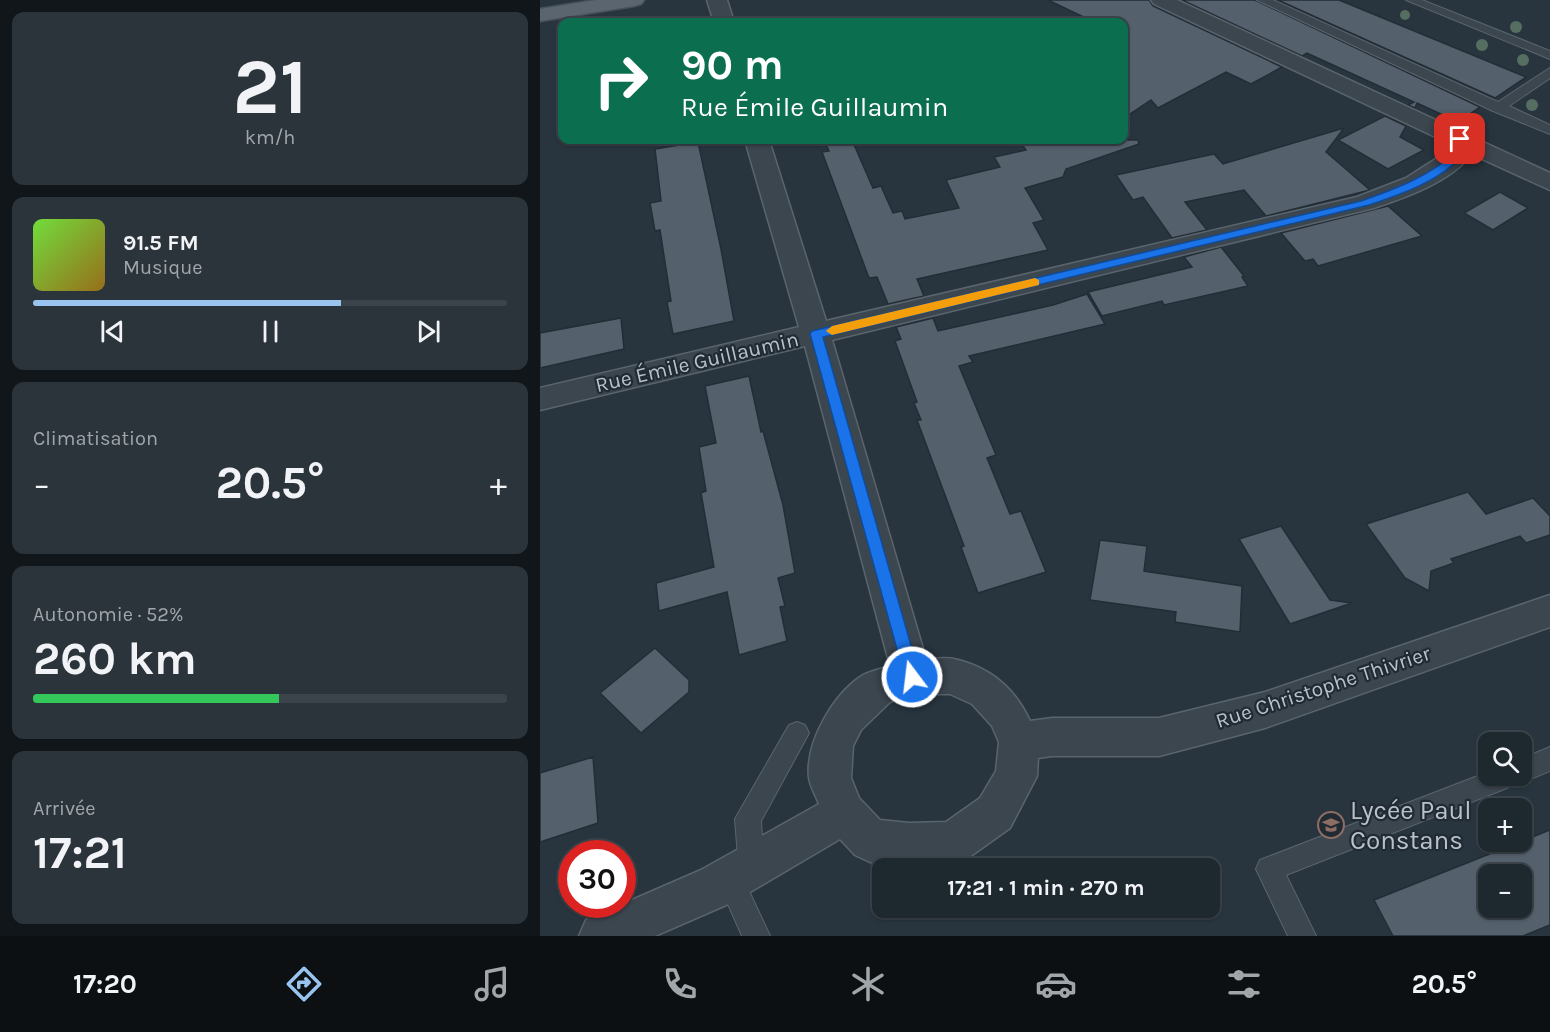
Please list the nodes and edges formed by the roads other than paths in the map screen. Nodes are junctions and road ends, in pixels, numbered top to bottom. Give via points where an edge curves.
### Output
1 (634, 0) edge
2 (717, 0) edge
3 (1161, 0) edge
4 (1263, 0) edge
5 (1412, 0) edge
6 (540, 16) edge
7 (723, 18) edge
8 (1550, 55) edge
9 (1550, 72) edge
10 (1498, 108) junction
11 (1550, 130) edge
12 (1460, 139) junction
13 (758, 144) edge
14 (1550, 182) edge
15 (816, 334) junction
16 (540, 399) edge
17 (1550, 611) edge
18 (912, 677) junction
19 (797, 733) dead end
20 (1019, 742) junction
21 (1550, 759) edge
22 (1532, 766) edge
23 (1482, 786) edge
24 (844, 813) junction
25 (741, 873) junction
26 (602, 936) edge
27 (756, 936) edge
28 (1302, 936) edge

1 - 6 main road
2 - 7 street
3 - 12 street
4 - 10 lane
5 - 8 lane
9 - 10 lane
10 - 11 lane
12 - 14 street
12 - 15 street, Rue Émile Guillaumin via 1460,153 1449,164 1405,189 1365,203
13 - 15 street
15 - 16 street, Rue Émile Guillaumin
15 - 18 street
17 - 20 street, Rue Christophe Thivrier via 1265,710 1158,737 1052,737
18 - 20 street via 953,676 986,691 1007,714
18 - 24 street via 877,688 847,717 832,744 830,778
19 - 25 lane via 748,819
20 - 24 street via 1016,776 995,813 953,843 909,845 870,840
21 - 22 lane
23 - 28 lane via 1269,869
24 - 25 street
25 - 26 street
25 - 27 lane

